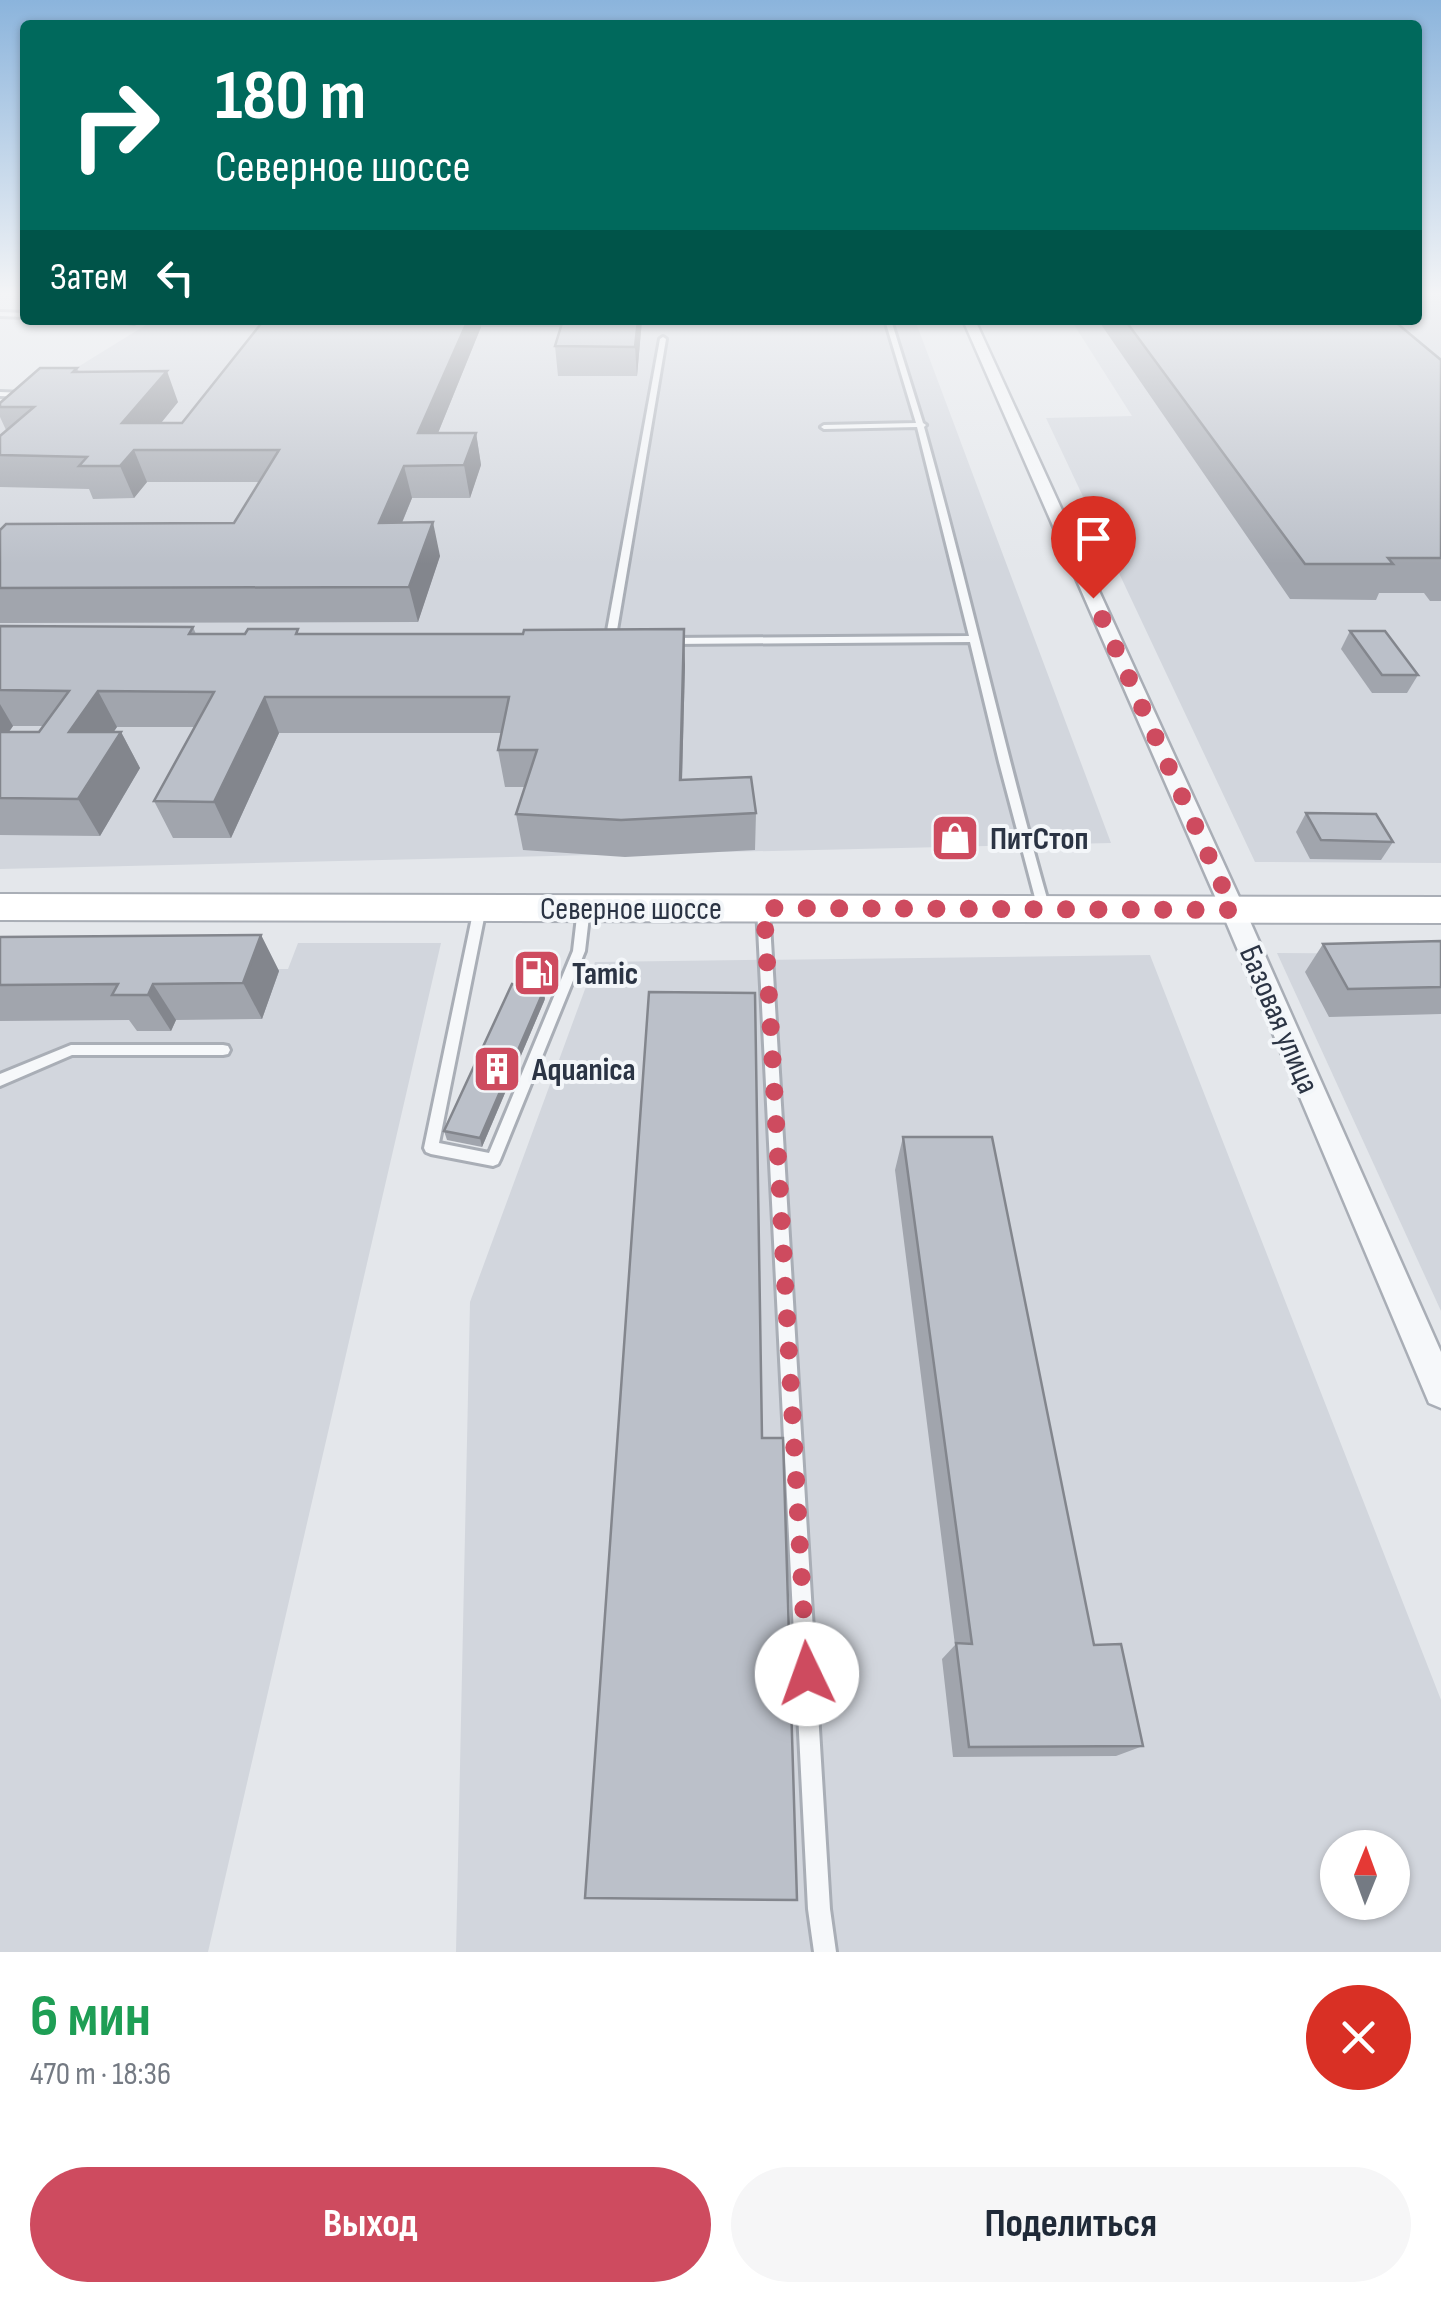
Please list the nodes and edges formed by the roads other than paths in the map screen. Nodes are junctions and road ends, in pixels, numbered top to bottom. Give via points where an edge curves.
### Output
1 (655, 382) edge
2 (909, 382) edge
3 (997, 382) edge
4 (0, 394) edge
5 (31, 396) edge
6 (923, 426) junction
7 (824, 427) dead end
8 (973, 639) junction
9 (590, 642) edge
10 (610, 642) junction
11 (629, 642) edge
12 (648, 642) edge
13 (0, 907) edge
14 (480, 908) junction
15 (584, 908) junction
16 (764, 908) junction
17 (1044, 909) junction
18 (1233, 910) junction
19 (1441, 910) edge
20 (223, 1050) dead end
21 (0, 1080) edge
22 (1441, 1391) edge
23 (825, 1952) edge

1 - 10 lane
2 - 6 lane
3 - 18 street, Базовая улица
4 - 5 lane
6 - 7 lane
6 - 8 lane
8 - 12 lane
8 - 17 lane
9 - 10 lane
10 - 11 lane
13 - 14 main road, Северное шоссе
14 - 15 main road, Северное шоссе
14 - 15 lane via 431,1148 493,1160 579,951
15 - 16 main road, Северное шоссе
16 - 17 main road, Северное шоссе
16 - 23 lane
17 - 18 main road, Северное шоссе
18 - 19 main road, Северное шоссе
18 - 22 street, Базовая улица
20 - 21 lane via 70,1050

